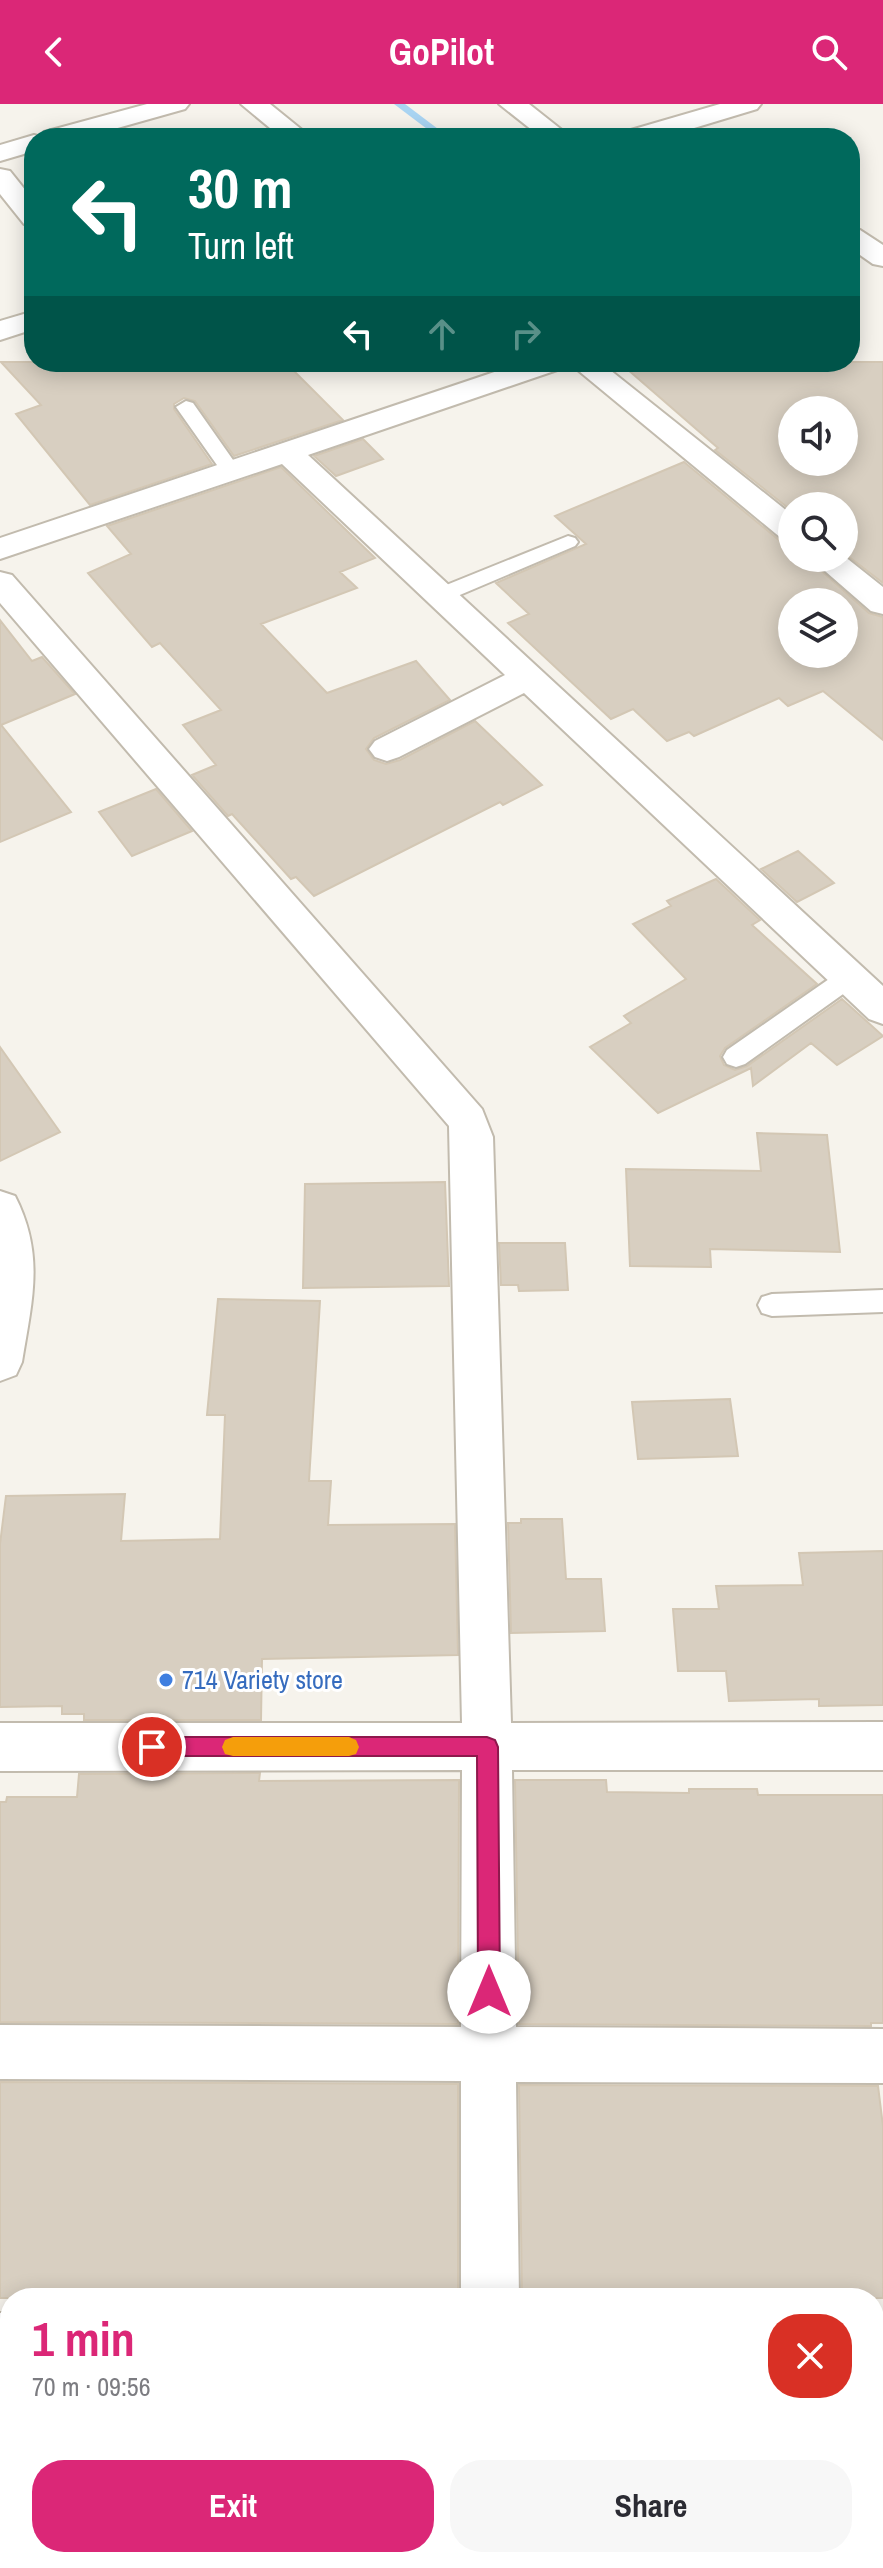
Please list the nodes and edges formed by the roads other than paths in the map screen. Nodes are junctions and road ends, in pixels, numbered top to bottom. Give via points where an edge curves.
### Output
1 (176, 104) edge
2 (254, 104) edge
3 (512, 104) edge
4 (658, 104) edge
5 (748, 104) edge
6 (685, 122) junction
7 (89, 128) edge
8 (286, 128) edge
9 (545, 128) edge
10 (666, 128) edge
11 (694, 128) edge
12 (24, 146) edge
13 (0, 153) edge
14 (0, 177) edge
15 (24, 206) edge
16 (860, 243) edge
17 (883, 258) edge
18 (24, 323) edge
19 (0, 331) edge
20 (523, 372) edge
21 (594, 372) edge
22 (186, 407) dead end
23 (287, 452) junction
24 (231, 471) junction
25 (778, 520) edge
26 (568, 542) dead end
27 (0, 549) edge
28 (843, 572) edge
29 (0, 582) edge
30 (441, 595) junction
31 (883, 604) edge
32 (529, 677) junction
33 (387, 749) dead end
34 (867, 968) edge
35 (883, 1009) edge
36 (736, 1057) dead end
37 (0, 1208) edge
38 (883, 1301) edge
39 (772, 1305) dead end
40 (0, 1362) edge
41 (883, 1746) edge
42 (0, 1747) edge
43 (487, 1747) junction
44 (0, 2052) edge
45 (489, 2054) junction
46 (883, 2056) edge
47 (490, 2288) edge

1 - 7 street
2 - 8 street
3 - 9 street
4 - 6 street
5 - 6 street
6 - 10 street
6 - 11 street
12 - 13 street
14 - 15 street
16 - 17 street
18 - 19 street
20 - 23 street
21 - 25 street
22 - 24 lane
23 - 24 street
23 - 30 street
24 - 27 street
26 - 30 lane
28 - 31 street
29 - 43 street via 468,1120
30 - 32 street
32 - 33 street
32 - 34 street
34 - 35 street
34 - 36 lane
37 - 40 street via 15,1258
38 - 39 lane
41 - 43 street
42 - 43 street
43 - 45 street
44 - 45 street
45 - 46 street
45 - 47 street

